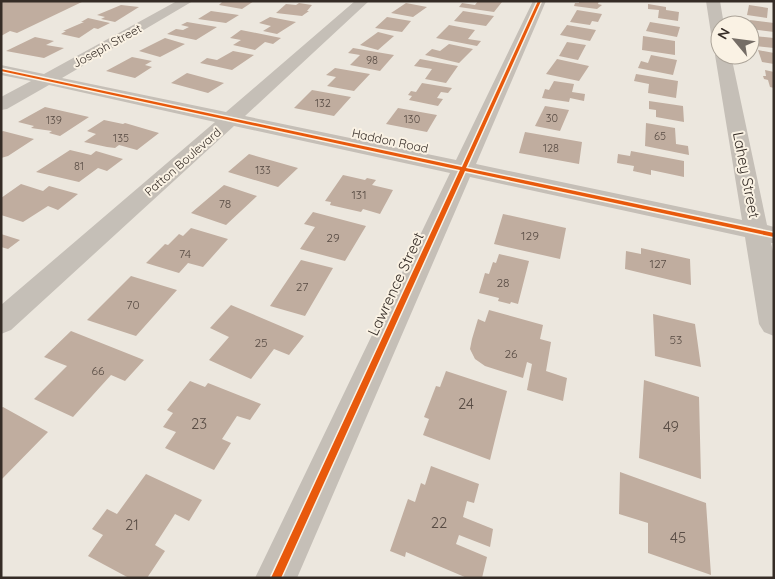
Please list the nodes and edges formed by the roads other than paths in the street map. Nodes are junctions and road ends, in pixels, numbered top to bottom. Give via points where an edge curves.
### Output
1 (187, 1) edge
2 (363, 1) edge
3 (540, 1) edge
4 (713, 1) edge
5 (716, 15) edge
6 (725, 65) edge
7 (1, 70) edge
8 (47, 80) junction
9 (1, 105) edge
10 (231, 119) junction
11 (462, 168) junction
12 (765, 233) edge
13 (1, 322) edge
14 (774, 324) edge
15 (276, 578) edge

1 - 8 street, Joseph Street
2 - 10 street, Patton Boulevard
3 - 11 street, Lawrence Street
4 - 5 street
6 - 12 street, Lahey Street
7 - 8 street, Haddon Road
8 - 9 street, Joseph Street
8 - 10 street, Haddon Road
10 - 11 street, Haddon Road
10 - 13 street, Patton Boulevard
11 - 12 street, Haddon Road
11 - 15 street, Lawrence Street
12 - 14 street, Lahey Street

